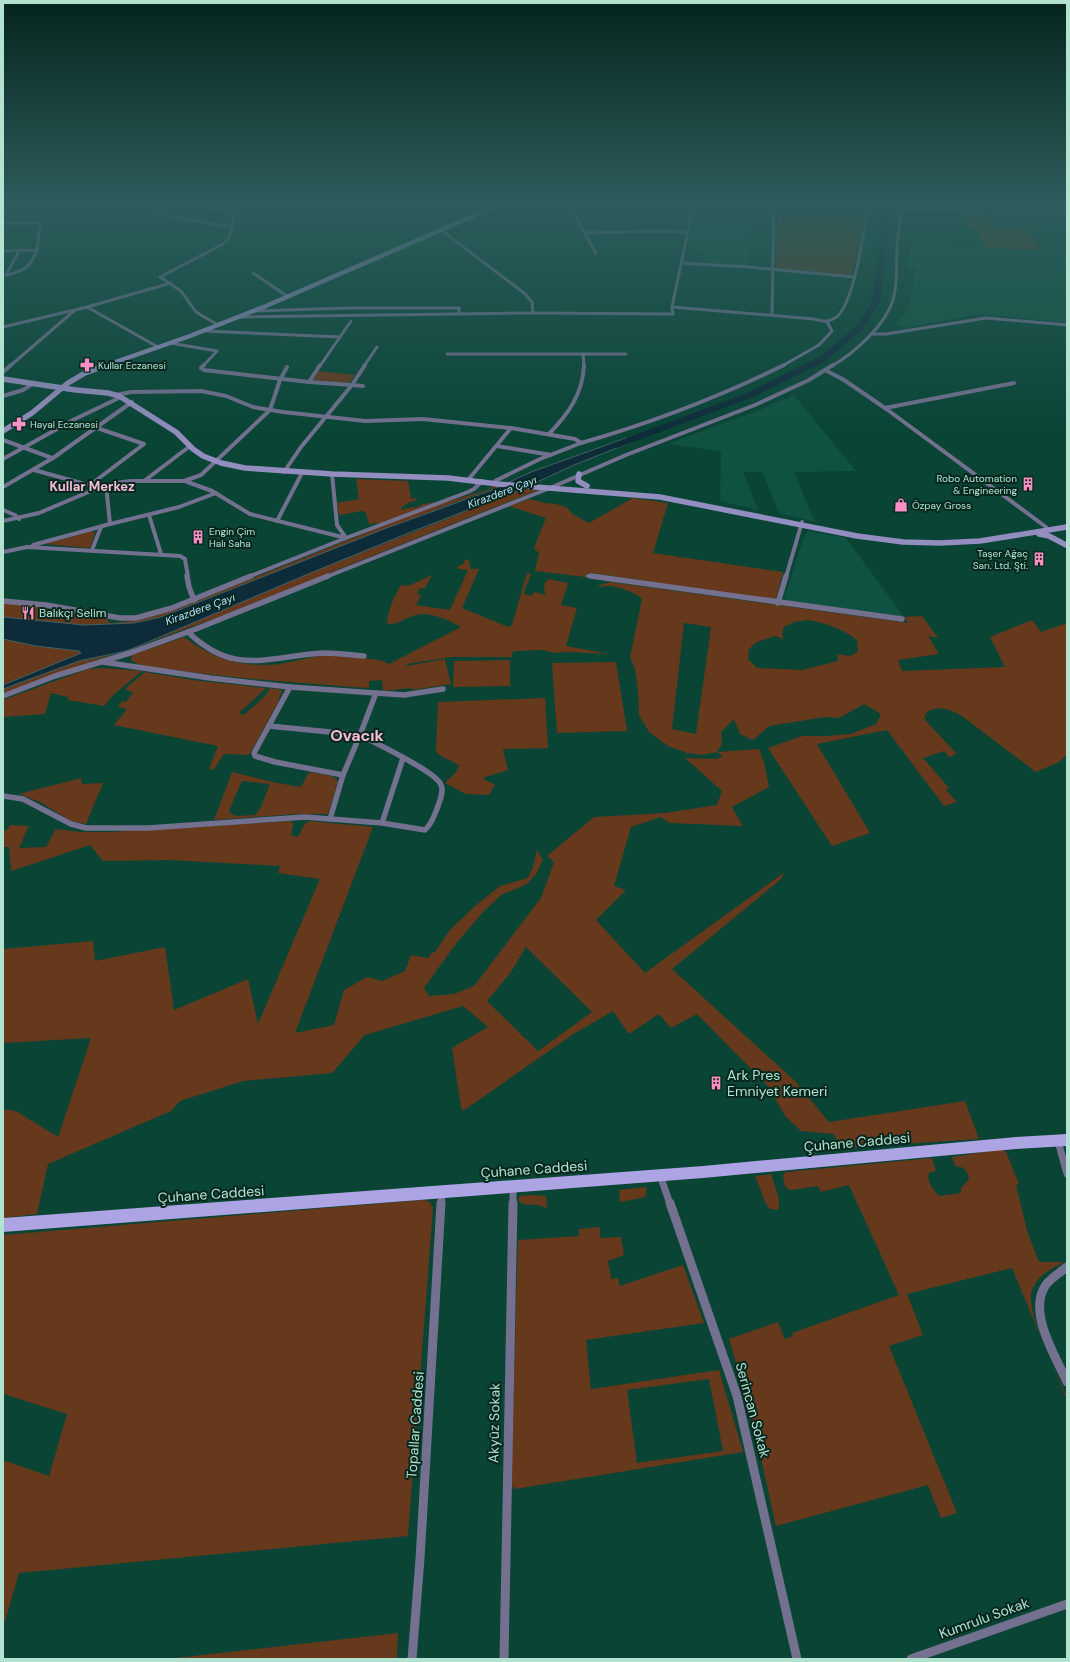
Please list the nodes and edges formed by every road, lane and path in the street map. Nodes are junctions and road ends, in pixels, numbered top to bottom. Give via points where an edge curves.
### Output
1 (167, 281) edge
2 (264, 281) edge
3 (323, 281) edge
4 (508, 281) edge
5 (677, 281) edge
6 (772, 281) edge
7 (853, 281) edge
8 (895, 281) edge
9 (171, 283) junction
10 (287, 296) junction
11 (87, 307) junction
12 (672, 307) junction
13 (402, 308) junction
14 (76, 309) junction
15 (252, 311) junction
16 (459, 314) junction
17 (534, 314) junction
18 (405, 315) junction
19 (772, 315) junction
20 (238, 317) junction
21 (351, 322) dead end
22 (827, 322) junction
23 (218, 325) junction
24 (1067, 325) edge
25 (3, 327) edge
26 (204, 331) junction
27 (871, 334) junction
28 (340, 337) junction
29 (170, 343) junction
30 (158, 347) junction
31 (377, 347) dead end
32 (447, 354) dead end
33 (583, 354) junction
34 (626, 354) dead end
35 (287, 367) dead end
36 (825, 370) junction
37 (3, 372) edge
38 (3, 379) edge
39 (280, 380) junction
40 (309, 382) junction
41 (34, 383) junction
42 (1014, 383) dead end
43 (352, 385) junction
44 (363, 386) dead end
45 (64, 387) junction
46 (3, 396) edge
47 (118, 396) junction
48 (132, 402) junction
49 (885, 408) junction
50 (270, 410) junction
51 (325, 417) junction
52 (97, 428) junction
53 (511, 428) junction
54 (3, 431) edge
55 (549, 434) junction
56 (3, 440) edge
57 (582, 443) junction
58 (190, 446) junction
59 (497, 446) junction
60 (23, 447) junction
61 (551, 455) junction
62 (52, 458) junction
63 (3, 459) edge
64 (216, 462) junction
65 (34, 470) junction
66 (284, 472) junction
67 (302, 473) junction
68 (332, 474) junction
69 (579, 474) junction
70 (468, 480) junction
71 (144, 481) junction
72 (184, 481) junction
73 (482, 481) junction
74 (498, 482) junction
75 (90, 485) junction
76 (106, 485) junction
77 (548, 486) junction
78 (587, 486) junction
79 (3, 487) edge
80 (98, 488) junction
81 (216, 493) junction
82 (3, 510) edge
83 (149, 515) junction
84 (19, 519) junction
85 (3, 521) edge
86 (277, 521) junction
87 (801, 523) junction
88 (110, 524) junction
89 (101, 527) junction
90 (1048, 529) junction
91 (1065, 530) edge
92 (1031, 534) junction
93 (346, 538) junction
94 (1066, 545) edge
95 (27, 547) junction
96 (92, 550) junction
97 (3, 552) edge
98 (160, 554) junction
99 (588, 576) dead end
100 (194, 600) junction
101 (3, 601) edge
102 (778, 602) junction
103 (902, 619) dead end
104 (188, 632) junction
105 (364, 656) dead end
106 (99, 662) junction
107 (290, 687) junction
108 (443, 689) dead end
109 (376, 693) junction
110 (3, 696) edge
111 (269, 726) junction
112 (360, 735) junction
113 (403, 758) junction
114 (343, 775) junction
115 (3, 796) edge
116 (330, 819) junction
117 (382, 823) junction
118 (1062, 1141) edge
119 (1067, 1174) edge
120 (660, 1175) junction
121 (513, 1187) junction
122 (442, 1192) junction
123 (3, 1225) edge
124 (1067, 1267) edge
125 (1067, 1382) edge
126 (1067, 1604) edge
127 (412, 1659) edge
128 (504, 1659) edge
129 (797, 1659) edge
130 (911, 1659) edge

1 - 9 street
2 - 10 street
3 - 10 main road
4 - 17 street via 532,302
5 - 12 street
6 - 19 street
7 - 22 street via 843,310
8 - 27 street via 891,304
9 - 11 street
9 - 23 street via 181,291 196,312
10 - 15 main road
11 - 14 street
11 - 30 street
12 - 17 street via 673,314
12 - 19 street
13 - 15 street
13 - 16 street via 459,308
13 - 18 street
14 - 25 street
14 - 37 street
15 - 20 main road
16 - 17 street
16 - 18 street
18 - 20 street
19 - 22 street
20 - 23 main road
21 - 28 street
22 - 57 street via 832,331 824,341 767,375 610,435
23 - 26 main road
24 - 27 street via 986,318 886,334
26 - 28 street
26 - 29 main road
27 - 36 street
28 - 40 street
29 - 30 main road
29 - 39 street via 217,351 202,367 204,370
30 - 45 main road via 96,368
31 - 43 street
32 - 33 street
33 - 34 street
33 - 55 street via 584,376 578,396 570,411
35 - 39 street
36 - 49 street
36 - 69 street via 767,399
38 - 41 main road
39 - 40 street
39 - 50 street
40 - 43 street
41 - 45 main road
41 - 46 street via 23,390
42 - 49 street
43 - 44 street
43 - 51 street
45 - 47 main road
45 - 54 main road via 37,409
47 - 48 main road
47 - 50 street via 128,392 201,391
47 - 60 street
48 - 52 street
48 - 58 main road via 176,432
49 - 90 street
50 - 51 street
50 - 64 street
51 - 53 street via 371,421 423,418
51 - 66 street via 294,455
52 - 62 street
52 - 75 street via 144,444
53 - 55 street
53 - 59 street
55 - 57 street via 575,439
56 - 60 street
57 - 61 street
58 - 64 main road
58 - 71 street
59 - 61 street
59 - 70 street
60 - 62 street
60 - 63 street
61 - 74 street
62 - 65 street
64 - 66 main road
64 - 72 street via 201,475
65 - 75 street
65 - 79 street
66 - 67 main road
67 - 68 main road
67 - 86 street
68 - 70 main road
68 - 93 street via 337,525
69 - 77 street
69 - 78 main road via 578,482
70 - 73 main road
71 - 72 street
71 - 76 street
72 - 81 street
73 - 74 main road
73 - 93 street via 472,491
74 - 77 main road
75 - 80 street
76 - 80 street
76 - 88 street
77 - 78 main road
77 - 87 main road via 675,499
77 - 104 street
78 - 87 main road via 674,496
80 - 84 street via 53,508
81 - 83 street
81 - 86 street via 244,512
82 - 84 street
83 - 88 street
83 - 98 street
84 - 85 street
86 - 93 street
87 - 90 main road via 872,535 922,540
87 - 92 main road via 880,540 921,543 980,541
87 - 102 street
88 - 89 street
89 - 95 street
89 - 96 street
90 - 91 main road
90 - 92 main road
90 - 94 main road
91 - 94 main road
92 - 94 main road via 1049,536
93 - 100 street
95 - 96 street
95 - 97 street
96 - 98 street
98 - 100 street via 184,558
99 - 102 street
100 - 101 street via 165,611 128,618
102 - 103 street
104 - 105 street via 211,651 235,659 276,660 325,653
104 - 106 street
106 - 107 street via 204,678
106 - 110 street
107 - 109 street
107 - 111 street
108 - 109 street via 404,695
109 - 112 street
111 - 112 street
111 - 114 street via 254,753 255,756
112 - 113 street
112 - 114 street
113 - 117 street
113 - 117 street via 436,777 441,784 442,792 428,829
114 - 116 street
115 - 116 street via 23,799 71,824 86,828 148,828 305,817
116 - 117 street
118 - 119 street
118 - 120 main road, Çuhane Caddesi
120 - 121 main road, Çuhane Caddesi
120 - 129 street, Serincan Sokak via 737,1396
121 - 122 main road, Çuhane Caddesi
121 - 128 street, Akyüz Sokak
122 - 123 main road, Çuhane Caddesi
122 - 127 street, Topallar Caddesi via 421,1551
124 - 125 street via 1044,1287 1039,1299 1039,1315
126 - 130 street, Kumrulu Sokak

